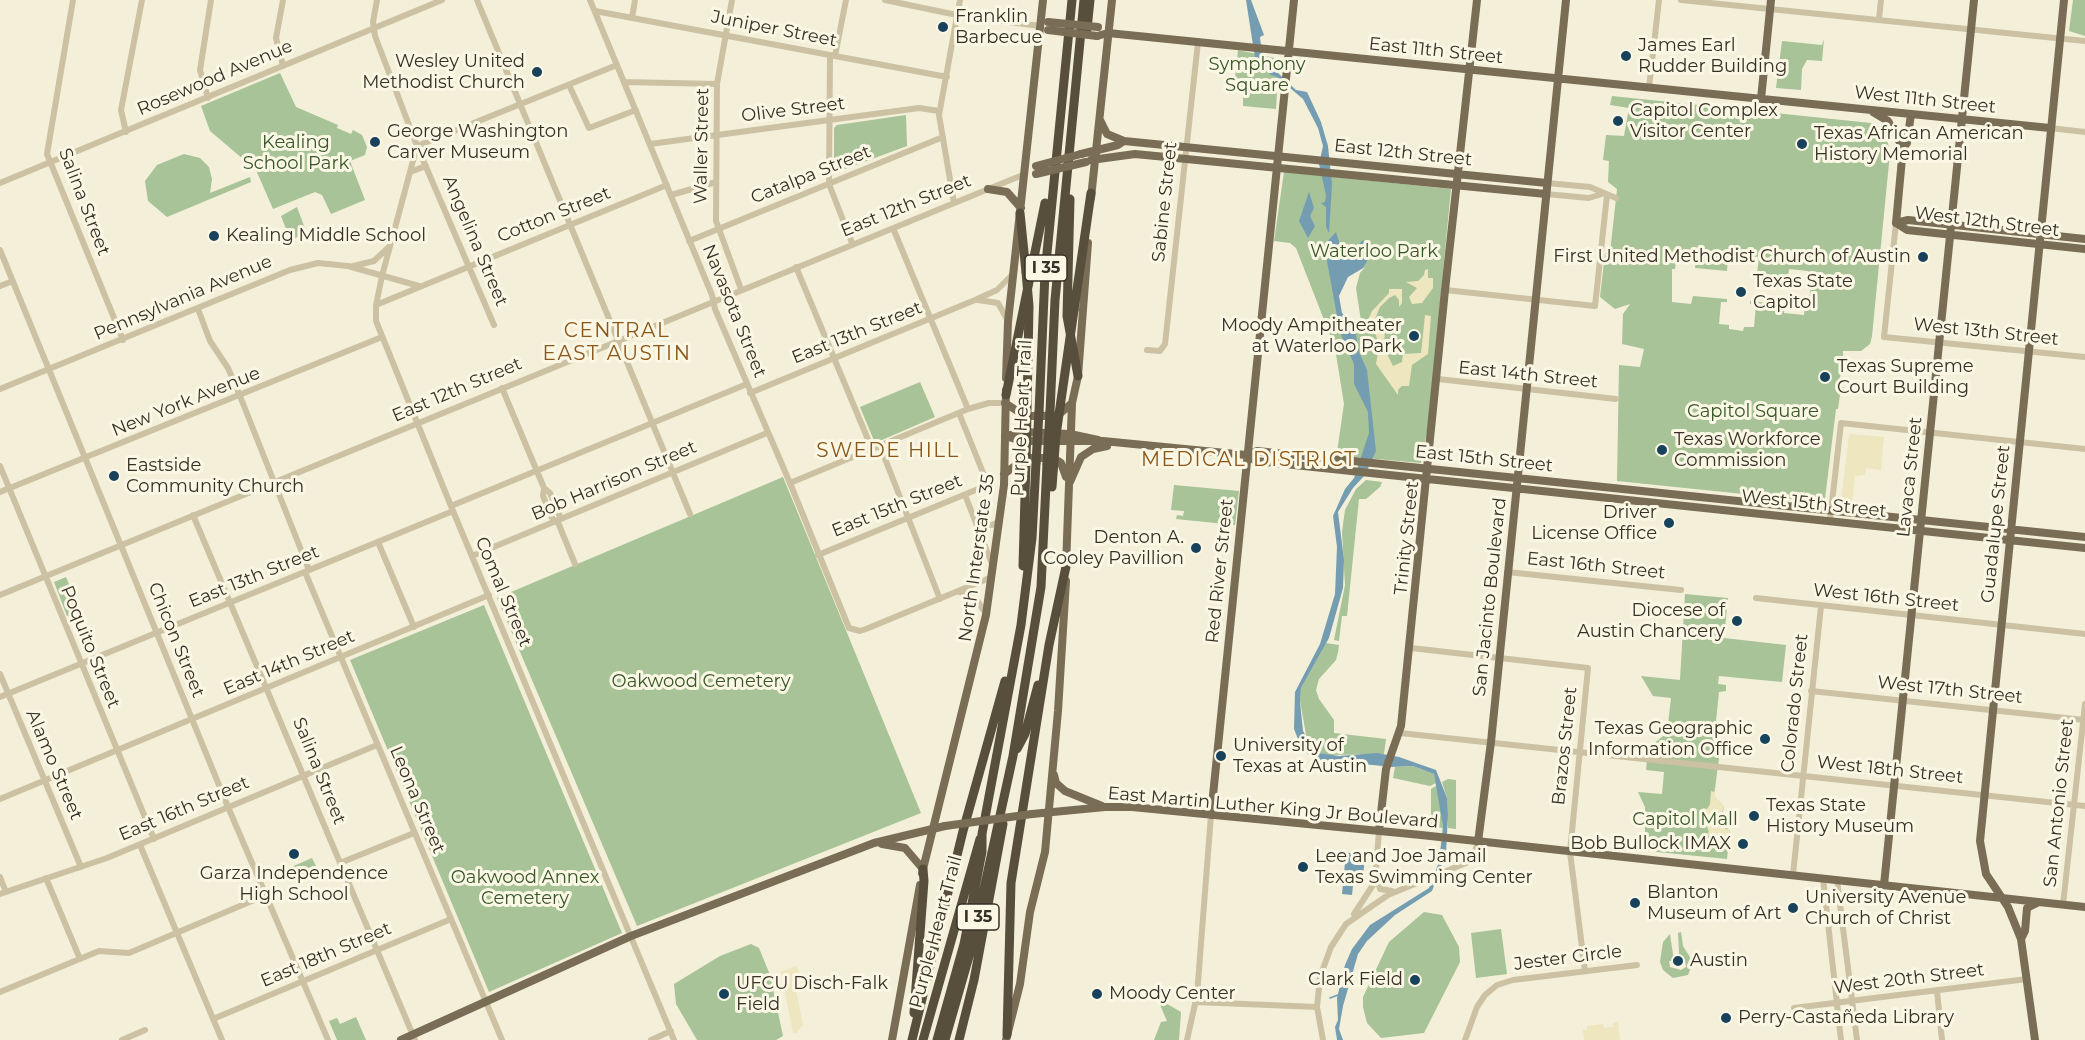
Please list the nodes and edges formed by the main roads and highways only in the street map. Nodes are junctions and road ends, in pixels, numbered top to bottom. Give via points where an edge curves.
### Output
1 (1043, 0) edge
2 (1066, 0) edge
3 (1072, 0) edge
4 (1084, 0) edge
5 (1090, 0) edge
6 (1112, 0) edge
7 (1294, 0) edge
8 (1477, 0) edge
9 (1566, 0) edge
10 (1771, 0) edge
11 (1974, 0) edge
12 (2064, 0) edge
13 (1046, 26) junction
14 (1108, 33) junction
15 (1289, 51) junction
16 (1471, 69) junction
17 (1558, 78) junction
18 (1063, 82) junction
19 (1076, 93) junction
20 (1761, 99) junction
21 (1870, 110) junction
22 (1911, 114) junction
23 (1099, 117) junction
24 (1961, 119) junction
25 (1058, 124) junction
26 (1072, 125) junction
27 (2050, 128) junction
28 (1124, 141) junction
29 (1903, 148) junction
30 (1096, 150) junction
31 (1278, 155) junction
32 (1095, 159) junction
33 (1368, 165) junction
34 (1277, 167) junction
35 (1036, 170) junction
36 (1025, 174) junction
37 (1458, 174) junction
38 (1366, 176) junction
39 (1547, 183) junction
40 (1457, 186) junction
41 (988, 189) road end
42 (1091, 194) junction
43 (1546, 194) junction
44 (1021, 210) junction
45 (1896, 223) junction
46 (1950, 225) junction
47 (2041, 234) junction
48 (1949, 235) junction
49 (2085, 239) edge
50 (2040, 244) junction
51 (2085, 249) edge
52 (1078, 375) junction
53 (1006, 399) junction
54 (1072, 403) junction
55 (1070, 434) junction
56 (1005, 436) junction
57 (1103, 441) junction
58 (1070, 443) junction
59 (1126, 443) junction
60 (1246, 455) junction
61 (1429, 468) junction
62 (1004, 474) junction
63 (1518, 477) junction
64 (1428, 478) junction
65 (1069, 487) junction
66 (1517, 488) junction
67 (1720, 498) joint
68 (1719, 508) joint
69 (1921, 519) junction
70 (2011, 529) junction
71 (1920, 530) junction
72 (2085, 537) edge
73 (1045, 539) junction
74 (2010, 540) junction
75 (2085, 548) edge
76 (1067, 562) junction
77 (1021, 625) junction
78 (1017, 648) junction
79 (1047, 661) junction
80 (1014, 756) junction
81 (1053, 761) junction
82 (1006, 792) junction
83 (1105, 807) junction
84 (1050, 813) junction
85 (1211, 815) junction
86 (932, 830) junction
87 (1379, 831) junction
88 (982, 834) junction
89 (1478, 842) junction
90 (874, 843) junction
91 (923, 869) junction
92 (1884, 885) junction
93 (2000, 897) junction
94 (2040, 902) junction
95 (2085, 907) edge
96 (2021, 939) junction
97 (414, 1037) edge
98 (1007, 1038) edge
99 (401, 1040) edge
100 (892, 1040) edge
101 (912, 1040) edge
102 (923, 1040) edge
103 (938, 1040) edge
104 (945, 1040) edge
105 (958, 1040) edge
106 (2035, 1040) edge

1 - 13 main road, North Interstate 35
2 - 18 highway
3 - 18 highway, Purple Heart Trail / I 35
4 - 19 highway, Purple Heart Trail / I 35
5 - 19 highway
6 - 14 main road
7 - 15 main road, Red River Street
8 - 16 main road, Trinity Street
9 - 17 main road, San Jacinto Boulevard
10 - 20 main road
11 - 24 main road, Lavaca Street
12 - 27 main road, Guadalupe Street
13 - 14 main road, East 11th Street, bridge
13 - 36 main road, North Interstate 35
14 - 15 main road, East 11th Street
14 - 23 main road
15 - 16 main road, East 11th Street
15 - 31 main road, Red River Street
16 - 17 main road, East 11th Street
16 - 37 main road, Trinity Street
17 - 20 main road, East 11th Street
17 - 39 main road, San Jacinto Boulevard
18 - 25 highway, Purple Heart Trail / I 35
19 - 26 highway, Purple Heart Trail / I 35
20 - 21 main road, West 11th Street
21 - 22 main road, West 11th Street
21 - 29 main road via 1888,121
22 - 24 main road, West 11th Street
22 - 29 main road
23 - 28 main road via 1105,132
23 - 30 main road
24 - 27 main road, West 11th Street
24 - 46 main road, Lavaca Street
25 - 53 highway
25 - 77 highway, Purple Heart Trail / I 35, bridge via 1045,273 1032,538
26 - 52 highway via 1075,151 1067,316
26 - 73 highway, Purple Heart Trail / I 35, bridge via 1055,300
27 - 47 main road, Guadalupe Street
28 - 30 main road, East 12th Street
28 - 31 main road, East 12th Street
29 - 45 main road
30 - 32 main road
30 - 35 main road, East 12th Street, bridge
31 - 33 main road, East 12th Street
31 - 34 main road, Red River Street
32 - 34 main road, East 12th Street via 1120,154
32 - 35 main road, East 12th Street, bridge
32 - 42 main road
33 - 37 main road, East 12th Street
33 - 38 main road
34 - 38 main road, East 12th Street
34 - 60 main road, Red River Street
35 - 36 main road, East 12th Street
36 - 44 main road, North Interstate 35
37 - 39 main road, East 12th Street
37 - 40 main road, Trinity Street
38 - 40 main road, East 12th Street
39 - 43 main road, San Jacinto Boulevard
40 - 43 main road, East 12th Street
40 - 61 main road, Trinity Street
41 - 44 main road via 1007,192
42 - 52 main road
42 - 73 highway, bridge
43 - 63 main road, San Jacinto Boulevard
44 - 53 main road, North Interstate 35 via 1008,322
44 - 77 highway, bridge via 1029,306
45 - 46 main road, West 12th Street via 1908,220
45 - 48 main road, West 12th Street via 1907,230
46 - 47 main road, West 12th Street
46 - 48 main road, Lavaca Street
47 - 49 main road, West 12th Street
47 - 50 main road, Guadalupe Street
48 - 50 main road, West 12th Street
48 - 69 main road, Lavaca Street
50 - 51 main road, West 12th Street
50 - 70 main road, Guadalupe Street
52 - 54 main road
53 - 54 main road via 1025,416 1057,416
53 - 56 main road, North Interstate 35
54 - 55 main road
55 - 56 main road, East 15th Street via 1021,432
55 - 57 main road, East 15th Street
55 - 58 main road
56 - 58 main road, East 15th Street via 1022,441
56 - 62 main road, North Interstate 35
57 - 58 main road, East 15th Street
57 - 59 main road, East 15th Street
58 - 65 main road
59 - 60 main road, East 15th Street
59 - 65 main road via 1087,452 1076,464
60 - 61 main road, East 15th Street via 1257,451
60 - 64 main road, East 15th Street via 1256,461
60 - 85 main road, Red River Street
61 - 63 main road, East 15th Street
61 - 64 main road, Trinity Street
62 - 65 main road via 1026,458 1053,458 1061,463
62 - 86 main road, North Interstate 35 via 986,615
63 - 66 main road, San Jacinto Boulevard
63 - 67 main road, East 15th Street
64 - 66 main road, East 15th Street
64 - 87 main road, Trinity Street via 1400,733 1385,779
65 - 76 main road
66 - 68 main road, East 15th Street
66 - 89 main road, San Jacinto Boulevard
67 - 69 main road, West 15th Street
68 - 71 main road, West 15th Street
69 - 70 main road, West 15th Street
69 - 71 main road, Lavaca Street
70 - 72 main road, West 15th Street
70 - 74 main road, Guadalupe Street
71 - 74 main road, West 15th Street
71 - 92 main road, Lavaca Street
73 - 80 highway, Purple Heart Trail / I 35
74 - 75 main road, West 15th Street
74 - 93 main road, Guadalupe Street via 1980,854
76 - 79 highway via 1058,591
76 - 81 main road
77 - 78 highway, Purple Heart Trail / I 35
78 - 88 highway, Purple Heart Trail / I 35
78 - 101 highway via 963,831
79 - 80 highway via 1025,734
79 - 98 highway via 1011,883
80 - 82 highway, Purple Heart Trail / I 35
81 - 83 main road via 1055,780 1065,791
81 - 84 main road
82 - 104 highway, Purple Heart Trail / I 35 via 970,953
82 - 105 highway, Purple Heart Trail / I 35 via 984,929
83 - 84 main road, East Martin Luther King Jr Boulevard
83 - 85 main road, East Martin Luther King Jr Boulevard
84 - 86 main road, East Martin Luther King Jr Boulevard, bridge
84 - 98 main road
85 - 87 main road, East Martin Luther King Jr Boulevard
86 - 90 main road, East Martin Luther King Jr Boulevard
86 - 91 main road, North Interstate 35
87 - 89 main road, East Martin Luther King Jr Boulevard
88 - 102 highway, Purple Heart Trail / I 35
88 - 103 highway, Purple Heart Trail / I 35 via 964,944
89 - 92 main road, East Martin Luther King Jr Boulevard
90 - 91 main road via 905,848
90 - 97 main road, East Martin Luther King Jr Boulevard via 631,936
91 - 100 main road, North Interstate 35
91 - 101 highway
92 - 93 main road, East Martin Luther King Jr Boulevard
93 - 94 main road, East Martin Luther King Jr Boulevard
93 - 96 main road, Guadalupe Street via 2016,922
94 - 95 main road, East Martin Luther King Jr Boulevard
94 - 96 main road via 2027,908
96 - 106 main road, Guadalupe Street
97 - 99 main road, East Martin Luther King Jr Boulevard

